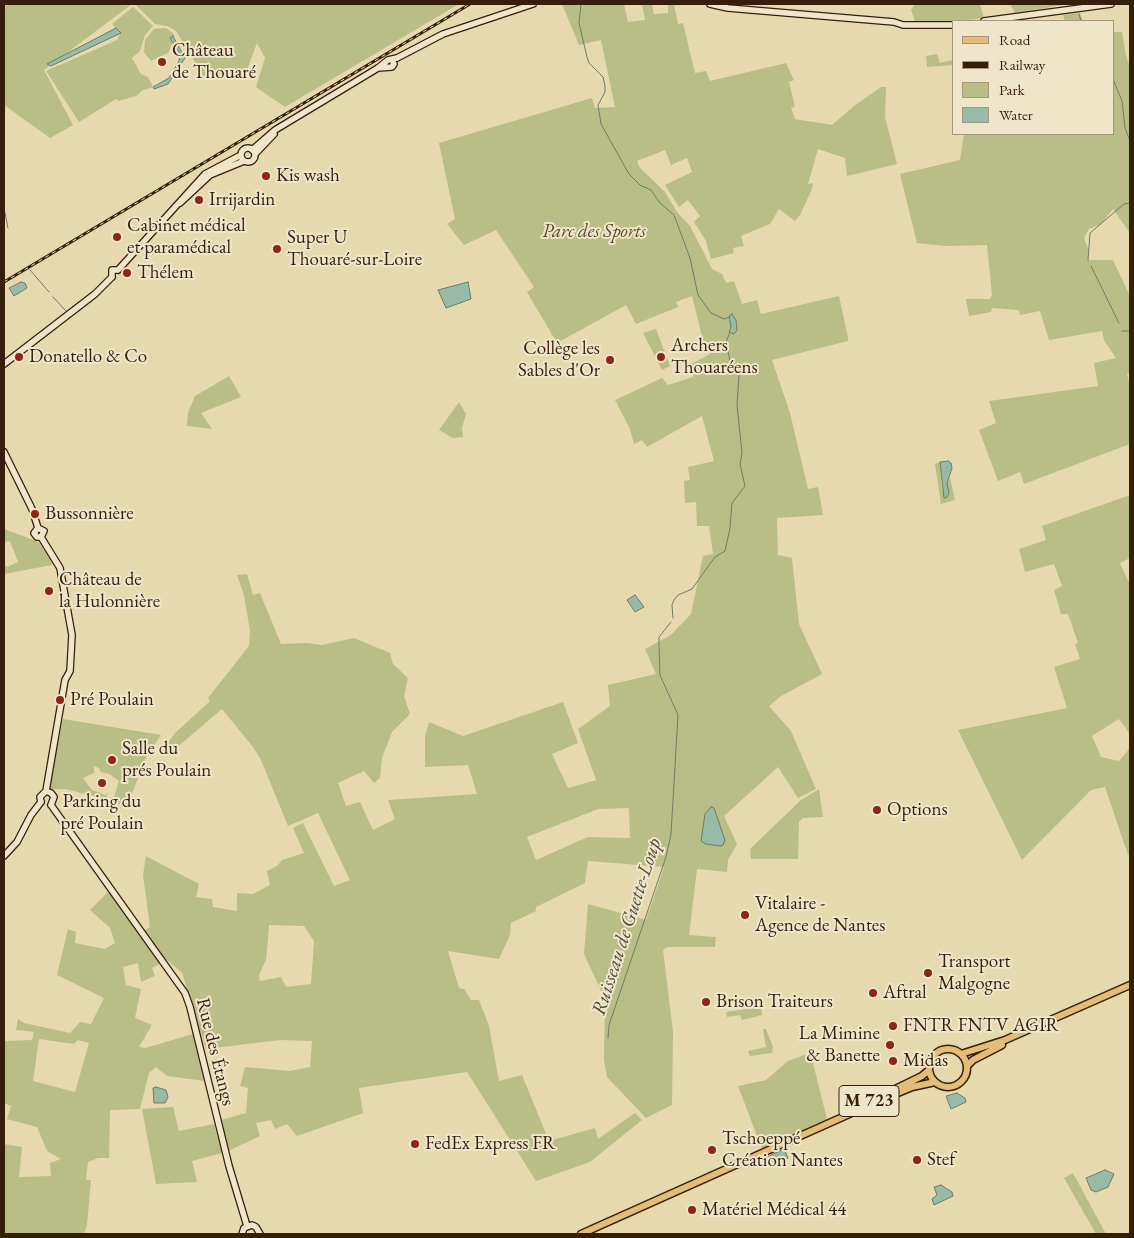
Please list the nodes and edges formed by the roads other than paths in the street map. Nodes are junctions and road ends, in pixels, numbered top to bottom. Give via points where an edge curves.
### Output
1 (533, 4) edge
2 (710, 4) edge
3 (1111, 4) edge
4 (991, 20) edge
5 (952, 25) edge
6 (253, 152) junction
7 (242, 158) junction
8 (4, 364) edge
9 (4, 452) edge
10 (46, 791) junction
11 (41, 802) junction
12 (51, 805) junction
13 (4, 856) edge
14 (1130, 985) edge
15 (1065, 1015) junction
16 (961, 1054) junction
17 (967, 1066) junction
18 (929, 1070) junction
19 (935, 1082) junction
20 (809, 1132) junction
21 (247, 1226) junction
22 (242, 1234) edge
23 (260, 1234) edge
24 (581, 1234) edge

1 - 6 street via 443,34 394,60 388,60 386,65 285,124
2 - 5 street via 902,25
3 - 4 street
6 - 7 street via 245,149
6 - 7 street via 252,161
7 - 8 street via 205,174 120,269 118,276 112,277 95,294
9 - 10 street via 32,509 38,528 35,535 41,537 60,568 72,634 70,671 64,680
10 - 11 street via 40,796
10 - 12 street via 54,796
11 - 12 street
11 - 13 street via 17,842
12 - 21 street, Rue des Étangs via 185,993 228,1166
14 - 15 main road
15 - 16 main road via 997,1044
15 - 17 main road via 984,1054
16 - 17 main road
16 - 18 main road via 948,1049 938,1051 931,1059
17 - 19 main road via 965,1077 956,1085 944,1087
18 - 19 main road
18 - 20 main road, M 723
19 - 20 main road, M 723 via 912,1087
20 - 24 main road, M 723
21 - 22 street
21 - 23 street via 256,1227

